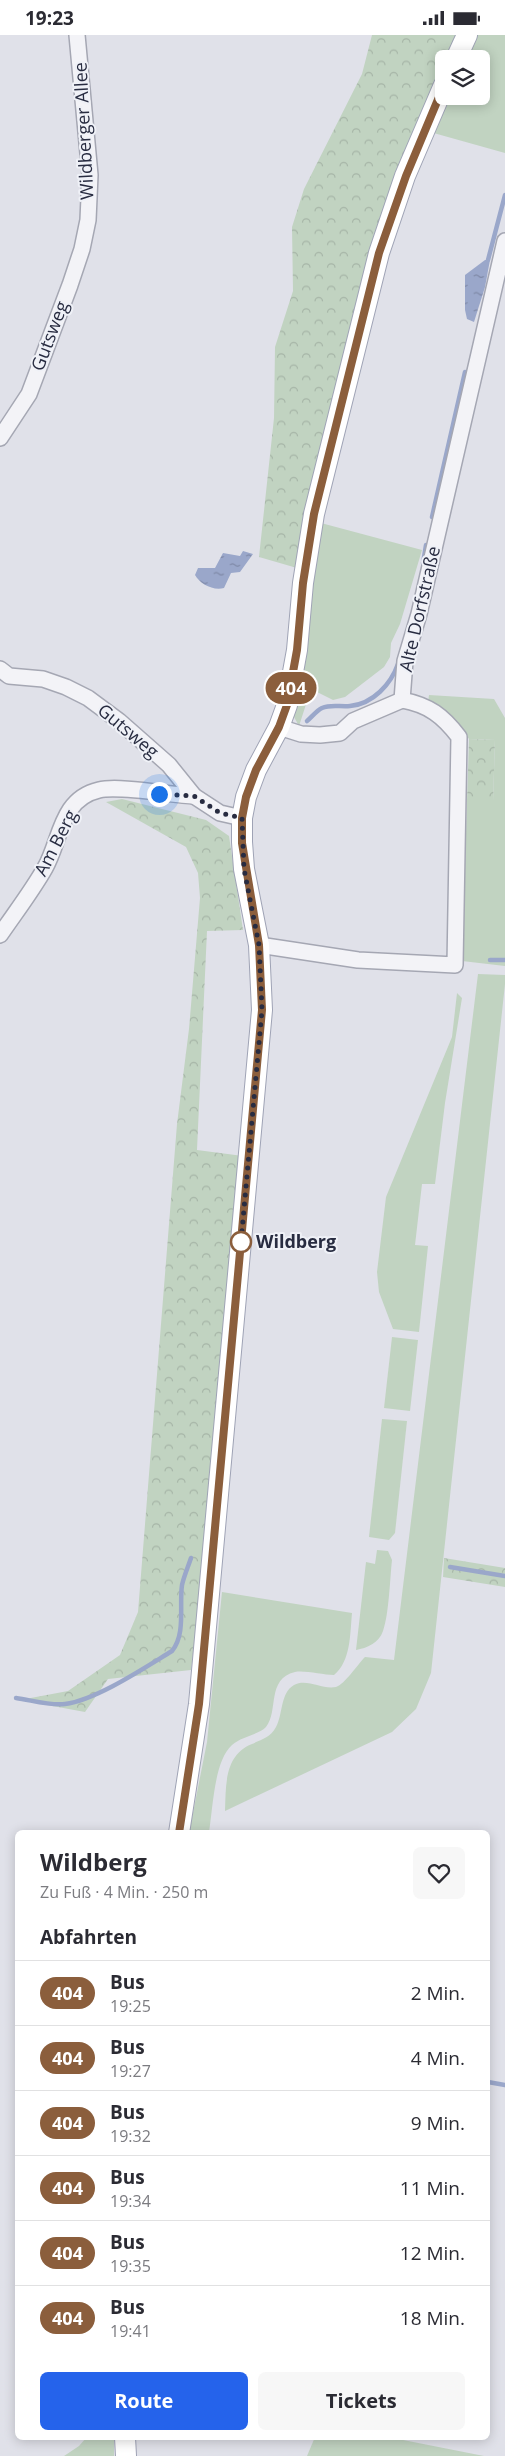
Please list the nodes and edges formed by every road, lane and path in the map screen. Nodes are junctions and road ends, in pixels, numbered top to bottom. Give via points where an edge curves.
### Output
1 (78, 35) edge
2 (468, 35) edge
3 (460, 50) edge
4 (436, 105) edge
5 (505, 241) edge
6 (70, 285) joint
7 (0, 438) edge
8 (0, 669) edge
9 (402, 700) junction
10 (279, 727) junction
11 (194, 796) junction
12 (242, 818) junction
13 (0, 935) edge
14 (259, 945) junction
15 (179, 1830) edge
16 (125, 2440) edge
17 (126, 2456) edge

1 - 6 street, Wildberger Allee via 90,175 88,220
2 - 3 main road
4 - 10 main road via 379,253 314,514 292,683
5 - 9 street, Alte Dorfstraße via 406,661
6 - 7 street, Gutsweg via 29,394
8 - 11 street, Gutsweg via 9,676 42,679 88,698 169,765
9 - 10 street via 353,721 340,733 301,734
9 - 14 street via 418,703 446,719 459,737 455,965 358,961
10 - 12 main road via 256,770
11 - 12 street, Gutsweg via 220,813
11 - 13 street, Am Berg via 114,789 100,790 80,799 66,815 46,867
12 - 14 main road via 244,869
14 - 15 main road via 262,1010 199,1704
16 - 17 main road

